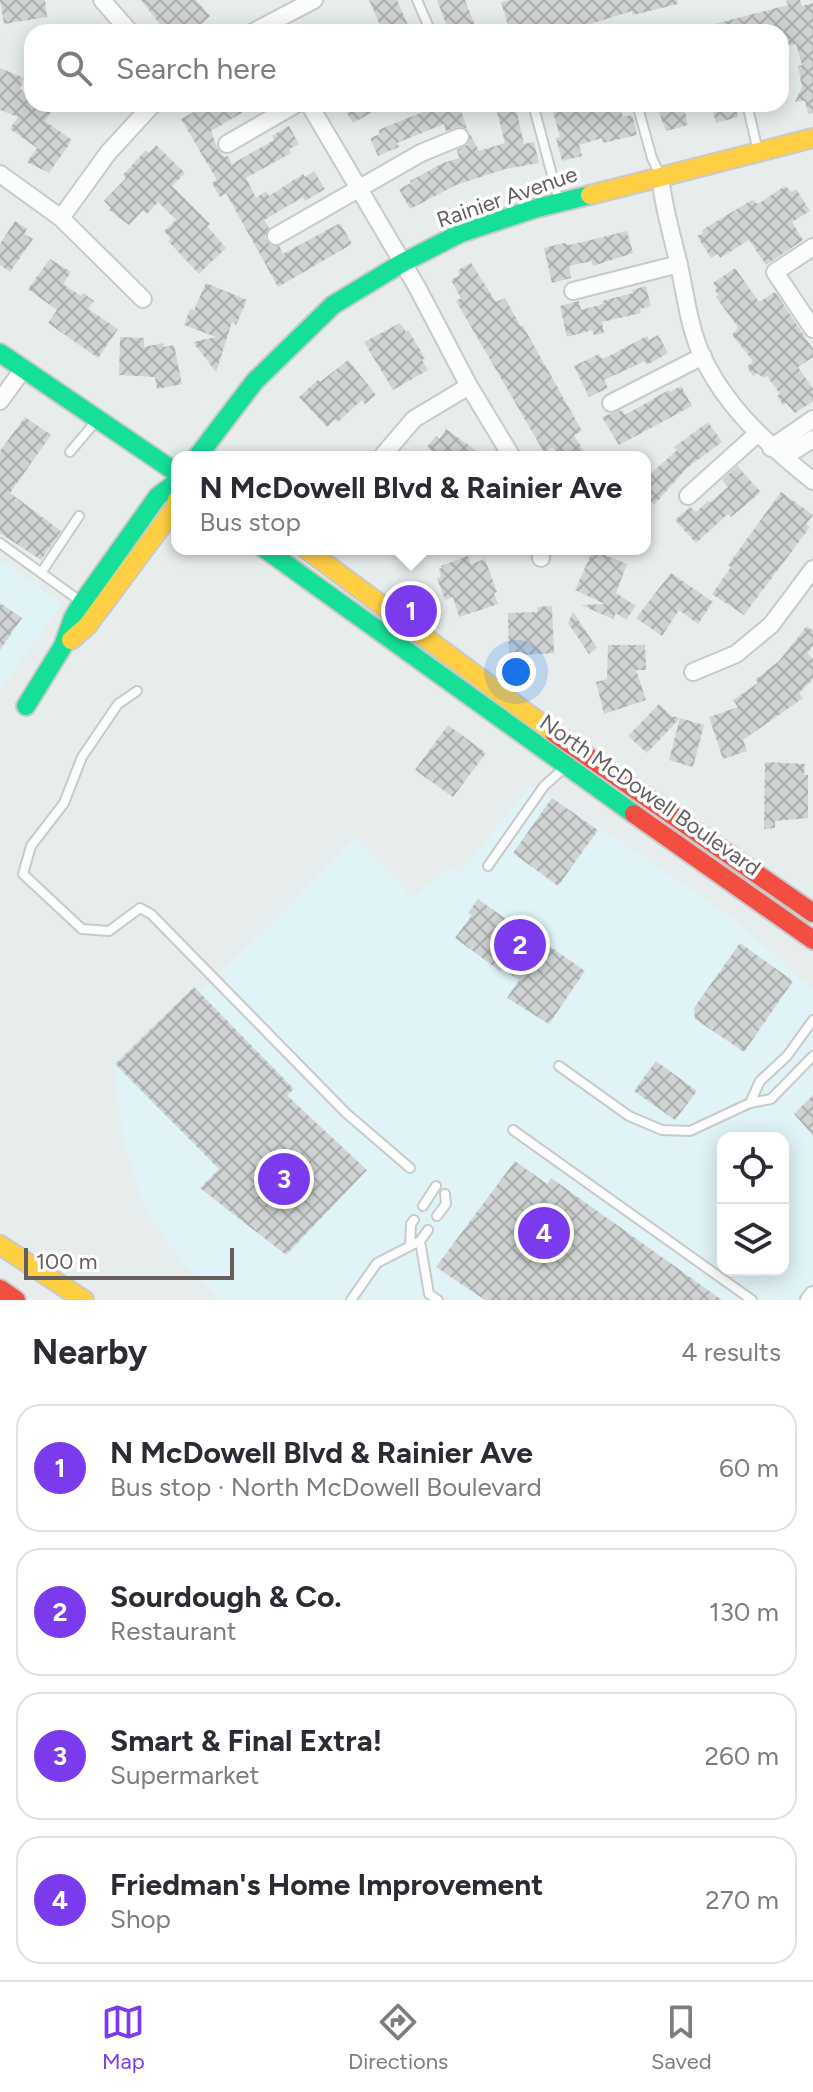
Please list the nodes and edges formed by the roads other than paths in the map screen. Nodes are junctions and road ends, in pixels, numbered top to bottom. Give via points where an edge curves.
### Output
1 (102, 0) edge
2 (417, 0) edge
3 (309, 1) edge
4 (123, 24) edge
5 (271, 24) edge
6 (428, 24) edge
7 (146, 112) edge
8 (282, 112) edge
9 (314, 112) edge
10 (535, 112) edge
11 (639, 112) edge
12 (749, 112) edge
13 (460, 137) dead end
14 (813, 138) edge
15 (227, 144) dead end
16 (759, 152) junction
17 (0, 174) edge
18 (660, 176) junction
19 (358, 187) junction
20 (559, 202) junction
21 (61, 218) junction
22 (276, 236) dead end
23 (813, 247) edge
24 (402, 263) junction
25 (679, 264) junction
26 (573, 291) dead end
27 (143, 299) dead end
28 (813, 329) edge
29 (1, 348) edge
30 (703, 356) junction
31 (24, 368) junction
32 (469, 386) junction
33 (0, 401) edge
34 (611, 403) dead end
35 (813, 419) edge
36 (97, 420) junction
37 (758, 433) junction
38 (813, 439) edge
39 (202, 451) edge
40 (387, 451) edge
41 (508, 451) edge
42 (70, 452) dead end
43 (778, 452) junction
44 (171, 469) edge
45 (813, 481) edge
46 (171, 486) edge
47 (688, 496) dead end
48 (171, 513) edge
49 (79, 516) dead end
50 (0, 543) edge
51 (273, 555) edge
52 (314, 555) edge
53 (813, 569) edge
54 (41, 573) junction
55 (90, 608) junction
56 (693, 672) dead end
57 (137, 691) dead end
58 (26, 706) dead end
59 (566, 767) junction
60 (488, 866) dead end
61 (813, 913) edge
62 (813, 940) edge
63 (813, 1020) edge
64 (813, 1056) edge
65 (559, 1066) dead end
66 (750, 1103) junction
67 (513, 1130) dead end
68 (410, 1168) dead end
69 (436, 1186) dead end
70 (445, 1194) dead end
71 (423, 1206) dead end
72 (437, 1216) dead end
73 (414, 1220) dead end
74 (428, 1230) dead end
75 (420, 1241) junction
76 (0, 1245) edge
77 (410, 1246) junction
78 (0, 1289) edge
79 (813, 1295) edge
80 (427, 1297) edge
81 (16, 1300) edge
82 (84, 1300) edge
83 (351, 1300) edge
84 (438, 1300) edge
85 (752, 1300) edge
86 (809, 1300) edge

1 - 4 street
2 - 6 lane
3 - 5 street
7 - 21 street
8 - 15 street
9 - 19 street
10 - 20 lane
11 - 18 lane
12 - 16 lane
13 - 19 street
14 - 16 main road, Rainier Avenue
16 - 18 main road, Rainier Avenue
17 - 21 street
18 - 20 main road, Rainier Avenue
18 - 25 street
19 - 22 street
19 - 24 street
20 - 24 main road, Rainier Avenue via 461,233
21 - 27 street
23 - 28 street via 775,272
24 - 32 street
24 - 39 main road, Rainier Avenue via 333,305 255,381
25 - 26 street
25 - 30 street
29 - 31 main road
30 - 34 street
30 - 37 street via 722,390
31 - 33 street
31 - 36 main road
32 - 40 street via 414,419
32 - 41 street
35 - 43 street
36 - 42 lane
36 - 44 main road
37 - 43 street
37 - 47 street
38 - 43 street
43 - 45 street
46 - 55 main road via 158,496
48 - 55 main road
49 - 54 lane
50 - 54 lane
51 - 59 main road, North McDowell Boulevard
52 - 61 main road, North McDowell Boulevard via 550,730
53 - 56 street via 771,625 736,654
54 - 55 lane
55 - 58 main road via 73,618 63,646
57 - 68 lane via 118,704 82,757 64,803 31,846 23,874 82,929 109,931 140,908 151,914 335,1103
59 - 60 lane via 544,786
59 - 62 main road, North McDowell Boulevard
63 - 66 lane via 760,1081
64 - 66 lane via 771,1099
65 - 66 lane via 629,1116 662,1130 690,1131
67 - 85 lane
69 - 71 lane
70 - 72 lane via 446,1204
73 - 77 lane
74 - 75 lane
75 - 77 lane
75 - 80 lane
76 - 82 main road
77 - 83 lane via 377,1263
78 - 81 main road
79 - 86 street
80 - 84 lane

